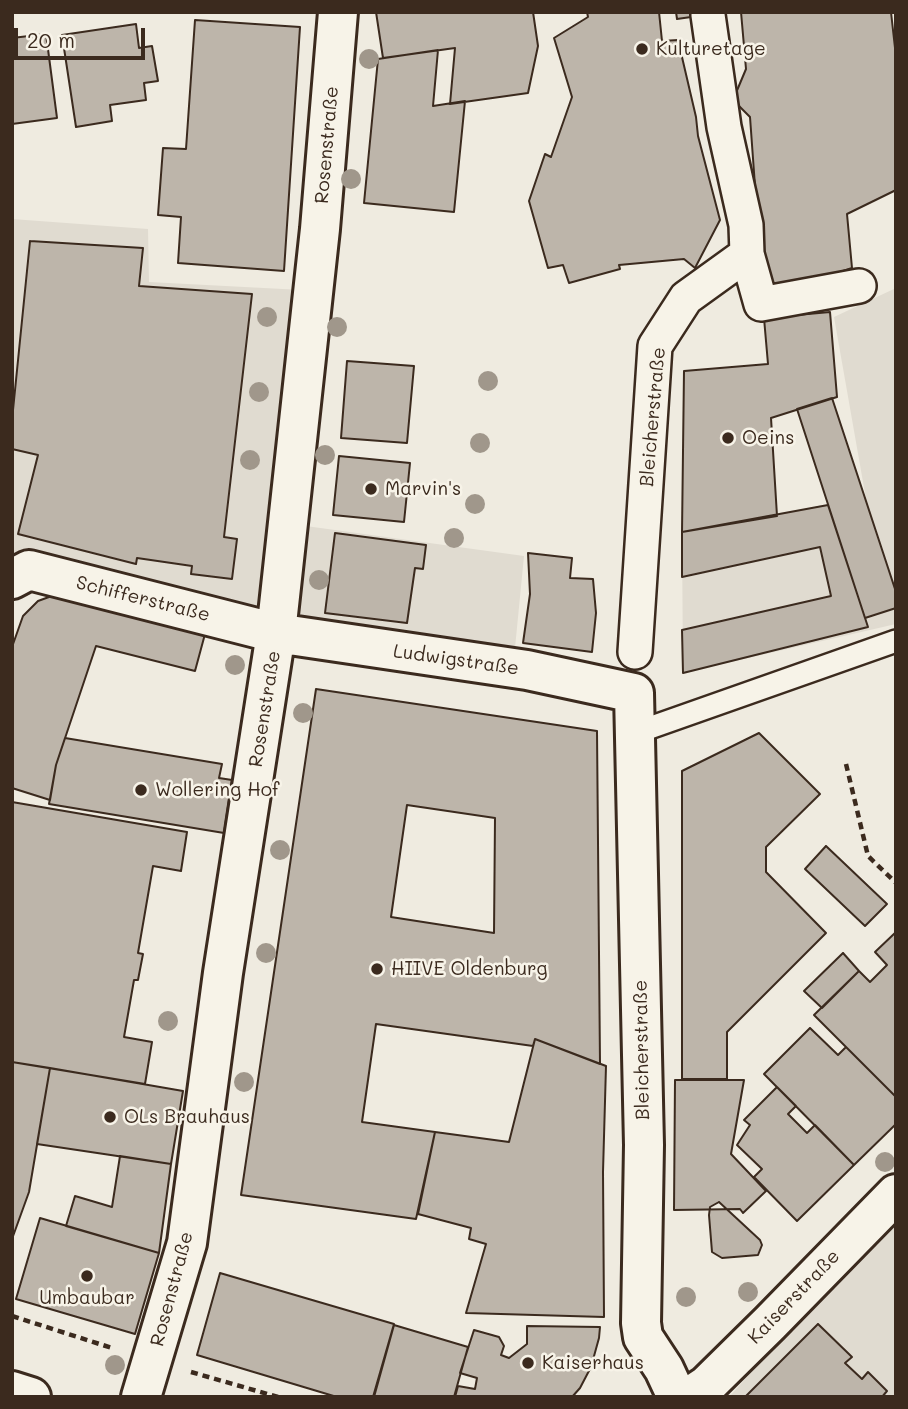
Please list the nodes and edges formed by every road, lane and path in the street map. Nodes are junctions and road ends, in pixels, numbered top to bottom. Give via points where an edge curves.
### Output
1 (338, 12) edge
2 (708, 15) dead end
3 (747, 254) junction
4 (859, 286) dead end
5 (12, 579) edge
6 (276, 634) junction
7 (896, 641) edge
8 (635, 652) dead end
9 (634, 693) joint
10 (635, 733) junction
11 (846, 764) dead end
12 (896, 883) edge
13 (896, 1194) edge
14 (12, 1391) edge
15 (31, 1397) edge
16 (141, 1397) edge
17 (677, 1397) edge
18 (690, 1397) edge

1 - 6 street, Rosenstraße via 320,229
2 - 3 street via 724,127 746,225
3 - 4 street via 761,304
3 - 8 street, Bleicherstraße via 686,298 655,346
5 - 6 street, Schifferstraße via 29,570
6 - 9 street, Ludwigstraße via 527,670
6 - 16 street, Rosenstraße via 223,973 187,1244
7 - 10 lane
9 - 10 street, Bleicherstraße
10 - 17 street, Bleicherstraße via 644,1145 640,1323 643,1337
11 - 12 path via 868,856
13 - 18 street, Kaiserstraße
14 - 15 street

